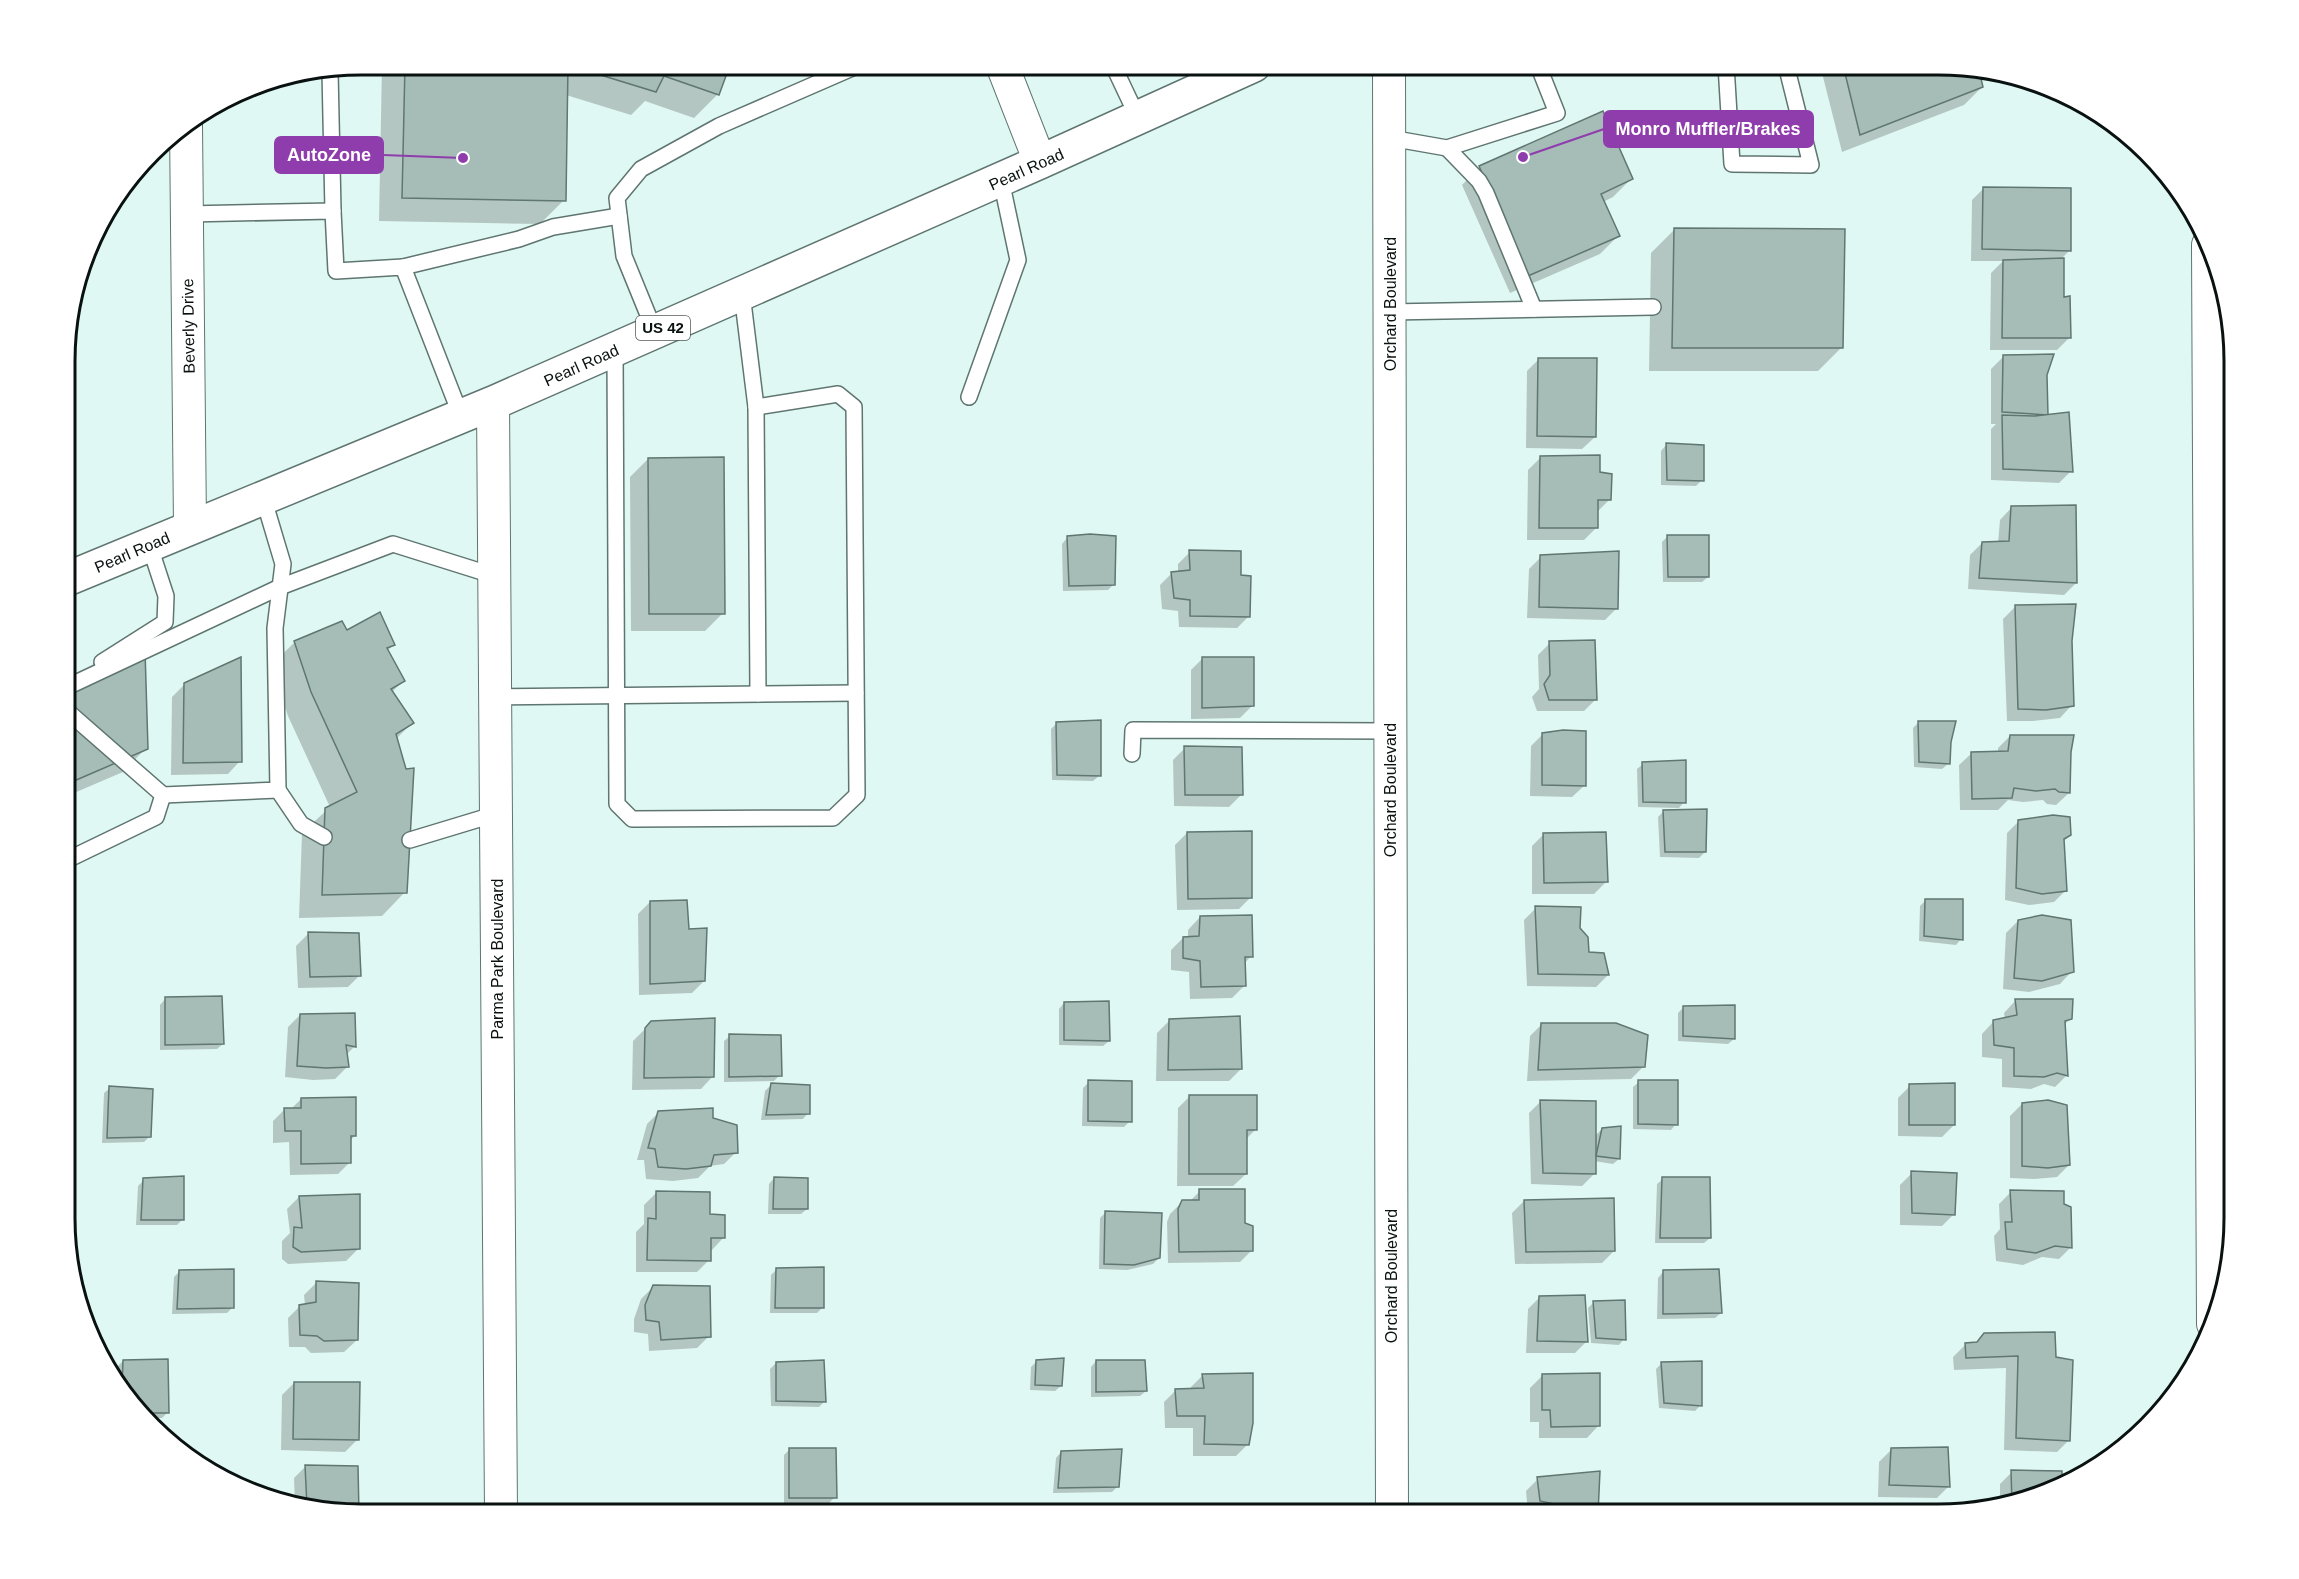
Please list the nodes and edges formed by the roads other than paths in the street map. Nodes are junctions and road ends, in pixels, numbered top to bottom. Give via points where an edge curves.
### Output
1 (836, 75) edge
2 (1006, 75) edge
3 (1118, 75) edge
4 (1232, 75) edge
5 (1389, 75) edge
6 (1542, 75) edge
7 (1727, 75) edge
8 (1788, 75) edge
9 (330, 77) edge
10 (1138, 118) junction
11 (186, 135) edge
12 (1390, 138) junction
13 (1448, 148) junction
14 (1040, 162) junction
15 (1001, 180) junction
16 (333, 211) junction
17 (187, 214) junction
18 (619, 216) junction
19 (403, 267) junction
20 (2209, 269) edge
21 (742, 294) junction
22 (1653, 307) dead end
23 (1534, 309) junction
24 (1390, 312) junction
25 (655, 332) junction
26 (615, 350) junction
27 (969, 397) dead end
28 (493, 403) junction
29 (756, 407) junction
30 (461, 416) junction
31 (262, 497) junction
32 (190, 527) junction
33 (149, 544) junction
34 (2222, 552) edge
35 (75, 576) edge
36 (495, 576) junction
37 (280, 587) junction
38 (75, 681) edge
39 (75, 682) edge
40 (856, 693) junction
41 (758, 694) junction
42 (495, 697) junction
43 (617, 697) junction
44 (75, 718) edge
45 (1390, 731) junction
46 (1132, 754) dead end
47 (278, 790) junction
48 (163, 795) junction
49 (496, 814) junction
50 (324, 837) dead end
51 (410, 840) dead end
52 (75, 856) edge
53 (2213, 1294) edge
54 (501, 1504) edge
55 (1392, 1504) edge

1 - 18 lane via 719,126 641,169 617,198
2 - 14 street
3 - 10 lane
4 - 10 main road, Pearl Road / US 42
5 - 12 street, Orchard Boulevard
6 - 13 lane via 1557,113
7 - 8 lane via 1732,164 1811,165
9 - 16 lane
10 - 14 main road, Pearl Road / US 42
11 - 17 street, Beverly Drive
12 - 13 lane
12 - 24 street, Orchard Boulevard
13 - 23 lane via 1486,193
14 - 15 main road, Pearl Road / US 42
15 - 21 main road, Pearl Road / US 42
15 - 27 lane via 1018,260
16 - 17 lane
16 - 19 lane via 336,271
17 - 32 street, Beverly Drive
18 - 19 lane via 553,227
18 - 25 lane via 624,256
19 - 30 lane
20 - 34 street
21 - 25 main road, Pearl Road / US 42
21 - 29 lane
22 - 23 lane
23 - 24 lane
24 - 45 street, Orchard Boulevard
25 - 26 main road, Pearl Road / US 42
26 - 28 main road, Pearl Road / US 42
26 - 43 lane
28 - 30 main road, Pearl Road / US 42
28 - 36 street, Parma Park Boulevard
29 - 40 lane via 838,394 854,407
29 - 41 lane
30 - 31 main road, Pearl Road / US 42
31 - 32 main road, Pearl Road / US 42
31 - 37 lane via 283,564
32 - 33 main road, Pearl Road / US 42
33 - 35 main road, Pearl Road / US 42
33 - 38 lane via 166,596 165,622
34 - 53 street
36 - 37 lane via 393,543
36 - 42 street, Parma Park Boulevard
37 - 39 lane
37 - 47 lane via 275,628
40 - 41 lane
40 - 43 lane via 857,795 833,818 632,819 617,804
41 - 43 lane
42 - 43 lane
42 - 49 street, Parma Park Boulevard
44 - 48 lane
45 - 46 lane via 1133,730
45 - 55 street, Orchard Boulevard
47 - 48 lane
47 - 50 lane via 301,824
48 - 52 lane via 156,817
49 - 51 lane
49 - 54 street, Parma Park Boulevard

